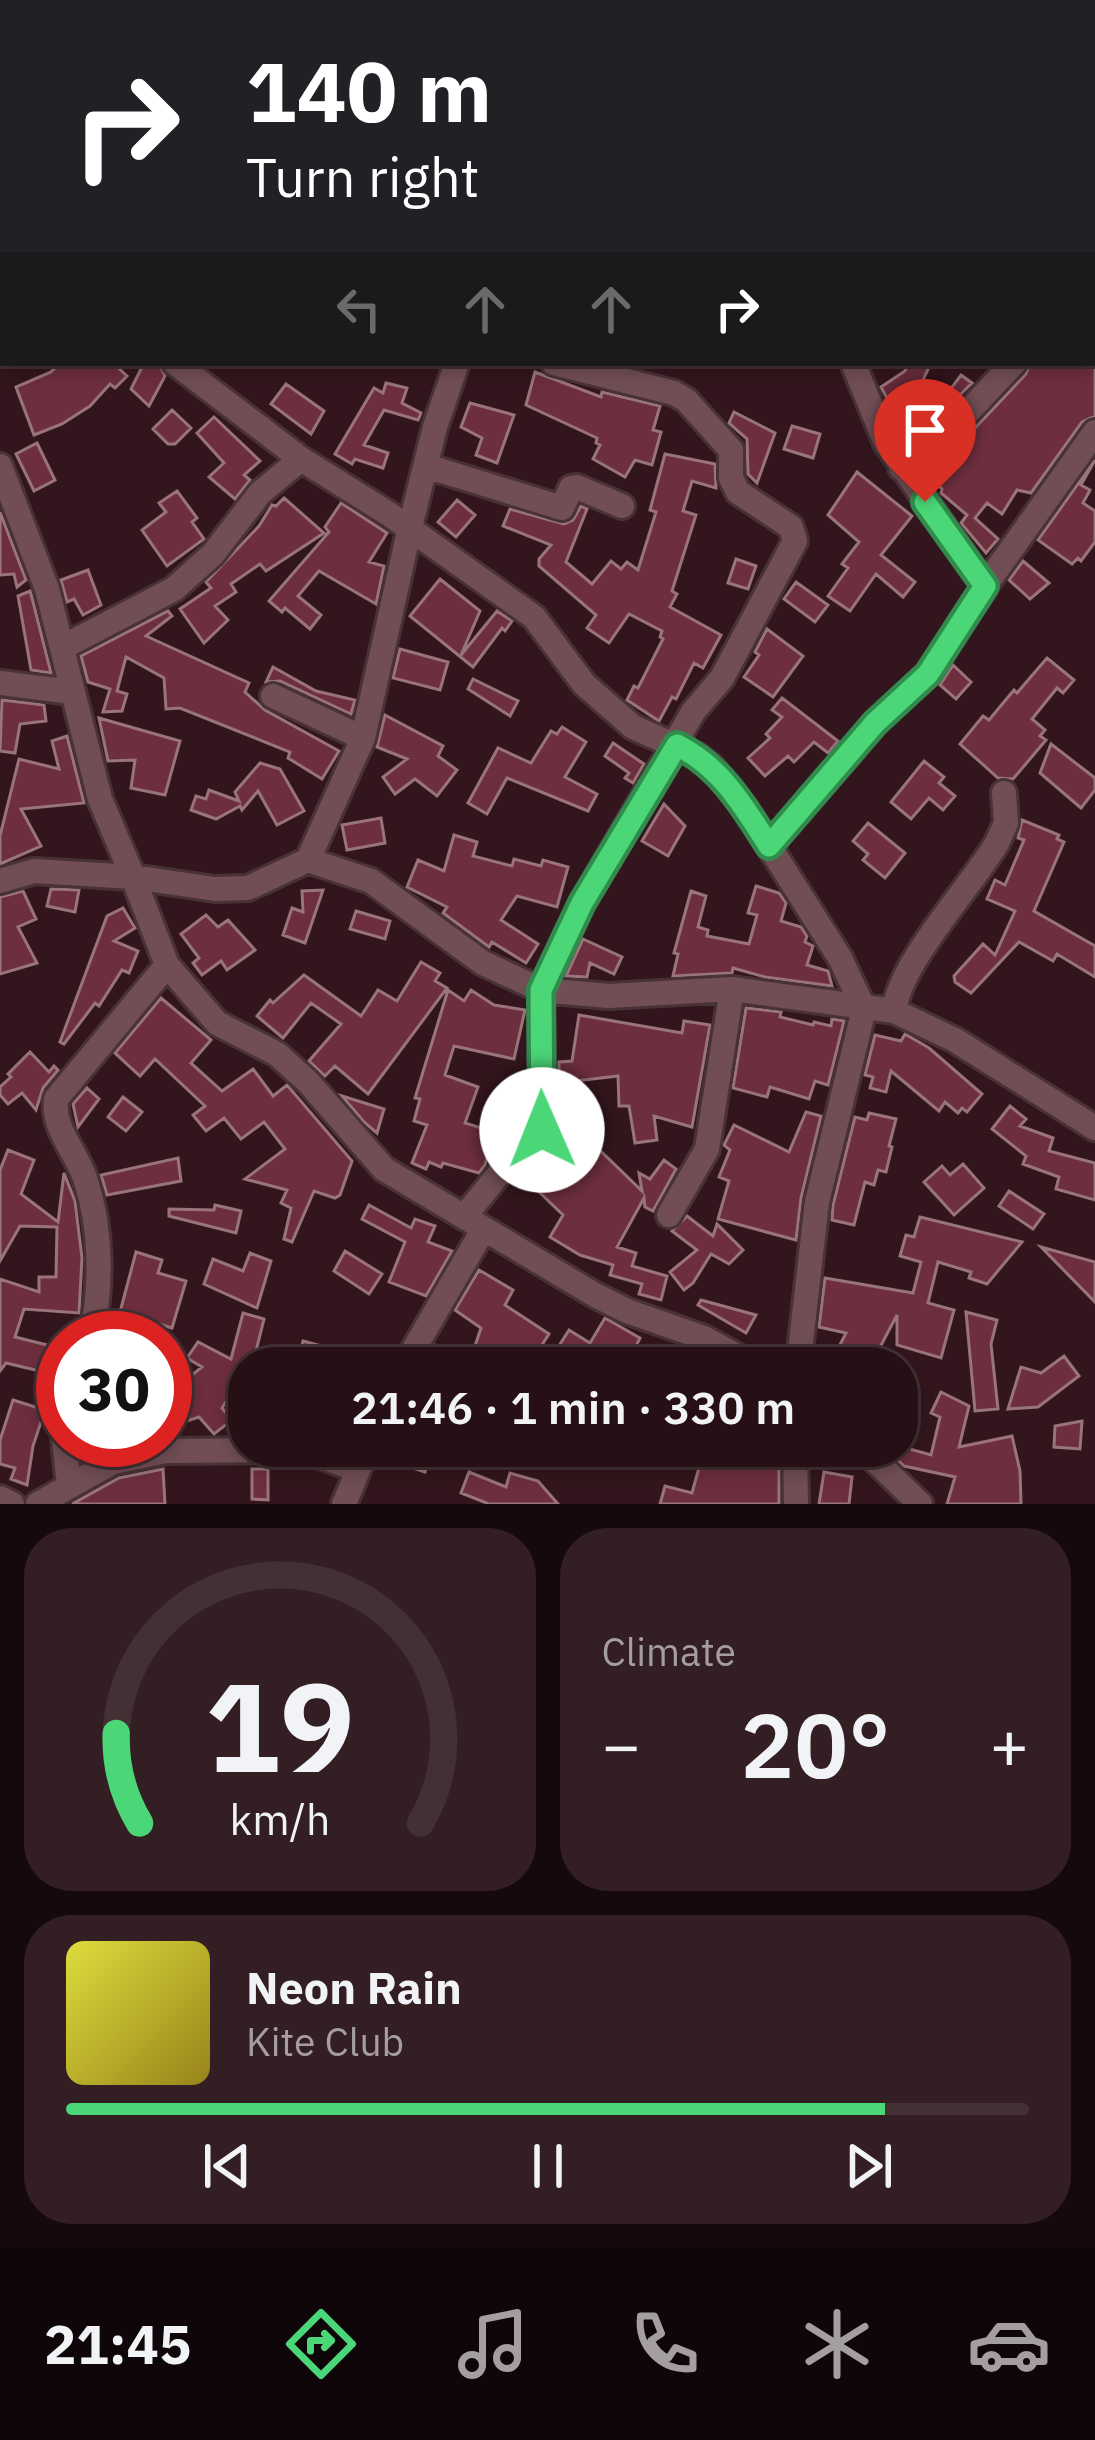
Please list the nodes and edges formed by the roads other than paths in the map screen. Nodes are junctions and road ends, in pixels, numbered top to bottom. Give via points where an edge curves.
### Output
1 (179, 366) edge
2 (456, 366) edge
3 (568, 366) edge
4 (854, 366) edge
5 (1011, 366) edge
6 (1095, 432) edge
7 (301, 458) junction
8 (0, 466) edge
9 (426, 466) junction
10 (901, 468) junction
11 (622, 506) dead end
12 (409, 531) junction
13 (985, 586) junction
14 (63, 646) junction
15 (0, 683) edge
16 (73, 692) junction
17 (273, 696) dead end
18 (363, 738) junction
19 (677, 745) junction
20 (1004, 793) dead end
21 (769, 846) junction
22 (308, 860) junction
23 (133, 877) junction
24 (0, 880) edge
25 (167, 965) junction
26 (732, 989) junction
27 (541, 990) junction
28 (864, 1009) junction
29 (894, 1011) junction
30 (1095, 1128) edge
31 (669, 1214) dead end
32 (474, 1224) junction
33 (95, 1311) edge
34 (413, 1347) edge
35 (720, 1347) edge
36 (800, 1347) edge
37 (67, 1467) edge
38 (359, 1467) edge
39 (795, 1467) edge
40 (882, 1467) edge
41 (358, 1470) junction
42 (69, 1485) junction
43 (0, 1498) edge
44 (12, 1504) edge
45 (38, 1504) edge
46 (344, 1504) edge
47 (796, 1504) edge
48 (920, 1504) edge

1 - 7 street
2 - 9 street
3 - 19 street via 686,400 731,450 738,492 795,534 734,659
4 - 10 street
5 - 10 street via 946,435
6 - 13 street
7 - 12 street
7 - 14 street via 174,589
8 - 14 street
9 - 11 street via 562,508 571,488
9 - 12 street
10 - 13 street
12 - 18 street
12 - 19 street via 534,617 601,701 633,727
13 - 21 street via 928,674
14 - 16 street
15 - 16 street
16 - 23 street via 100,800
17 - 18 street
18 - 22 street
19 - 21 street via 723,778
19 - 27 street via 582,903
20 - 29 street via 998,842 908,972
21 - 28 street
22 - 23 street via 248,888
22 - 27 street via 371,880 484,964
23 - 24 street via 34,872
23 - 25 street
25 - 32 street via 218,1022 278,1054 308,1082 385,1169
25 - 33 street via 56,1099 95,1229
26 - 27 street via 609,996
26 - 28 street
26 - 31 street via 707,1149
27 - 32 street via 542,1130 498,1175
28 - 29 street
28 - 36 street via 817,1202
29 - 30 street
32 - 34 street
32 - 35 street via 611,1303
37 - 42 street
38 - 41 street
39 - 47 street
40 - 48 street
41 - 42 street via 300,1452 208,1448 112,1462
41 - 46 street
42 - 45 street
43 - 44 street

